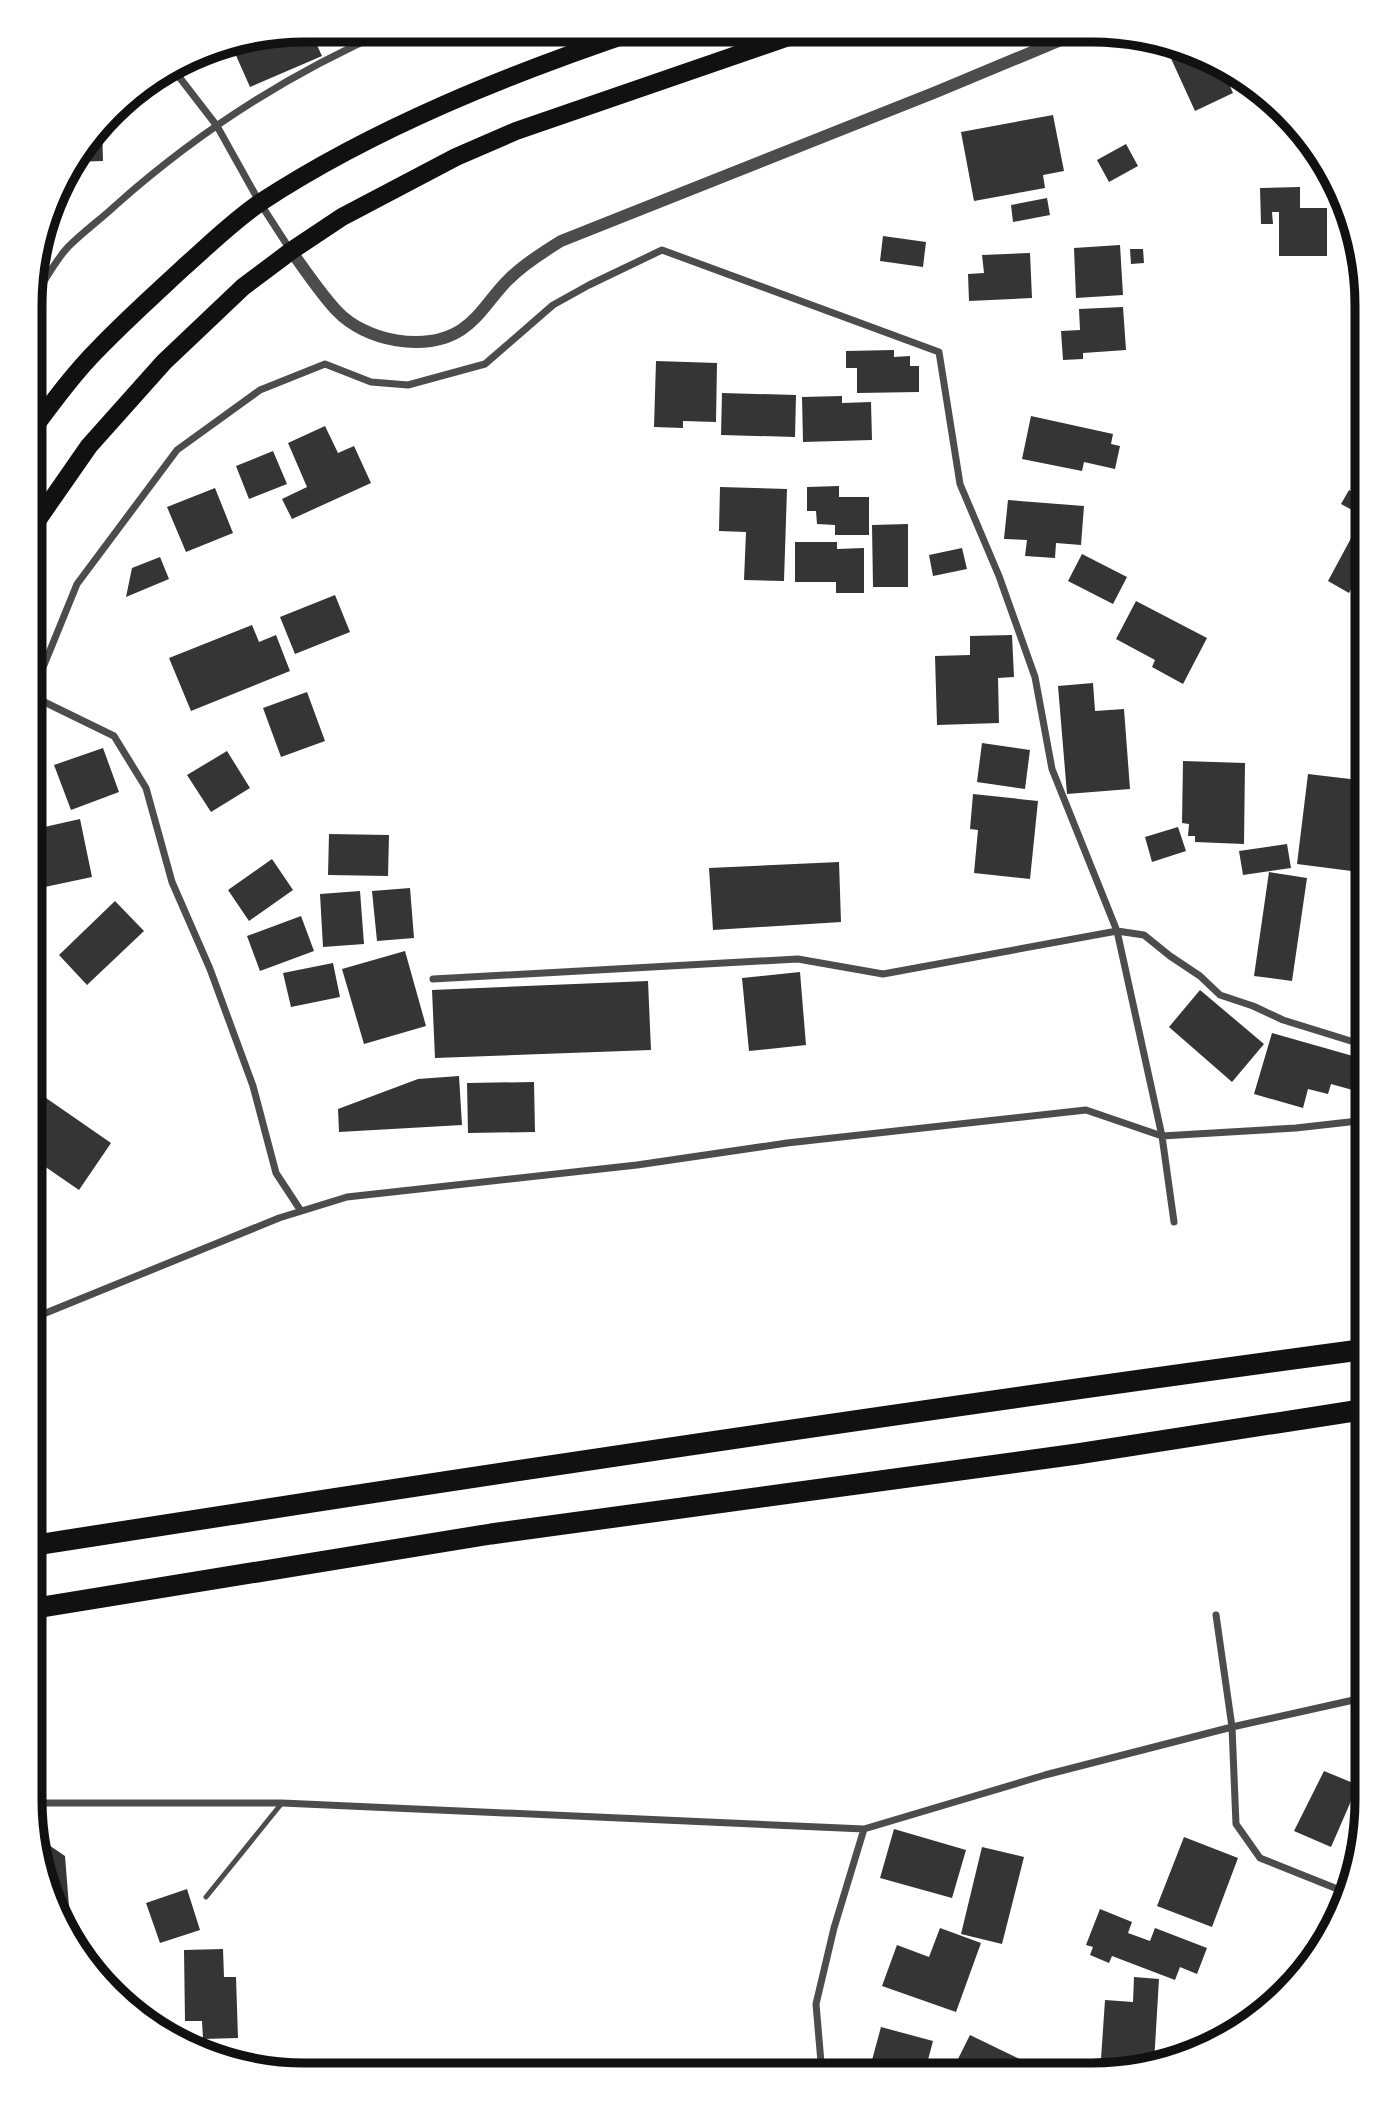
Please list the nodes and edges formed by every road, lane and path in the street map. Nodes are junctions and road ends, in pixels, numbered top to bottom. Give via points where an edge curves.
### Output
1 (363, 42) edge
2 (604, 42) edge
3 (774, 42) edge
4 (1056, 42) edge
5 (177, 75) edge
6 (217, 125) junction
7 (260, 203) junction
8 (291, 251) junction
9 (43, 284) edge
10 (42, 417) edge
11 (42, 514) edge
12 (42, 671) edge
13 (42, 701) edge
14 (1117, 931) junction
15 (433, 979) dead end
16 (1355, 1042) edge
17 (1355, 1121) edge
18 (1162, 1136) junction
19 (300, 1212) junction
20 (1174, 1222) dead end
21 (42, 1314) edge
22 (1355, 1351) edge
23 (1355, 1411) edge
24 (42, 1544) edge
25 (42, 1607) edge
26 (1216, 1615) dead end
27 (1355, 1701) edge
28 (1232, 1727) junction
29 (42, 1803) edge
30 (282, 1803) junction
31 (864, 1829) junction
32 (1339, 1890) edge
33 (206, 1896) dead end
34 (821, 2063) edge

1 - 6 street
2 - 7 main road via 493,84 372,139
3 - 8 main road via 516,131 399,186
4 - 8 street via 561,241 508,280 460,331 432,341 404,342 369,334 338,313
5 - 6 street
6 - 7 street
6 - 9 street via 68,248
7 - 8 street
7 - 10 main road via 224,230 115,332
8 - 11 main road via 243,287 164,362 89,446
12 - 14 street via 77,584 177,450 260,390 325,365 371,382 408,385 485,364 553,305 662,250 939,352 960,484 1035,677 1052,769
13 - 19 street via 114,736 146,788 172,882 253,1086 276,1174
14 - 15 street via 883,974 799,959
14 - 16 street via 1144,935 1220,995
14 - 18 street
17 - 18 street
18 - 19 street via 1086,1110 347,1198
18 - 20 street
19 - 21 street
22 - 24 highway via 487,1474
23 - 25 highway via 491,1534
26 - 28 street
27 - 28 street
28 - 31 street
28 - 32 street via 1236,1824 1260,1858
29 - 30 street
30 - 31 street
30 - 33 lane
31 - 34 street via 816,2004

